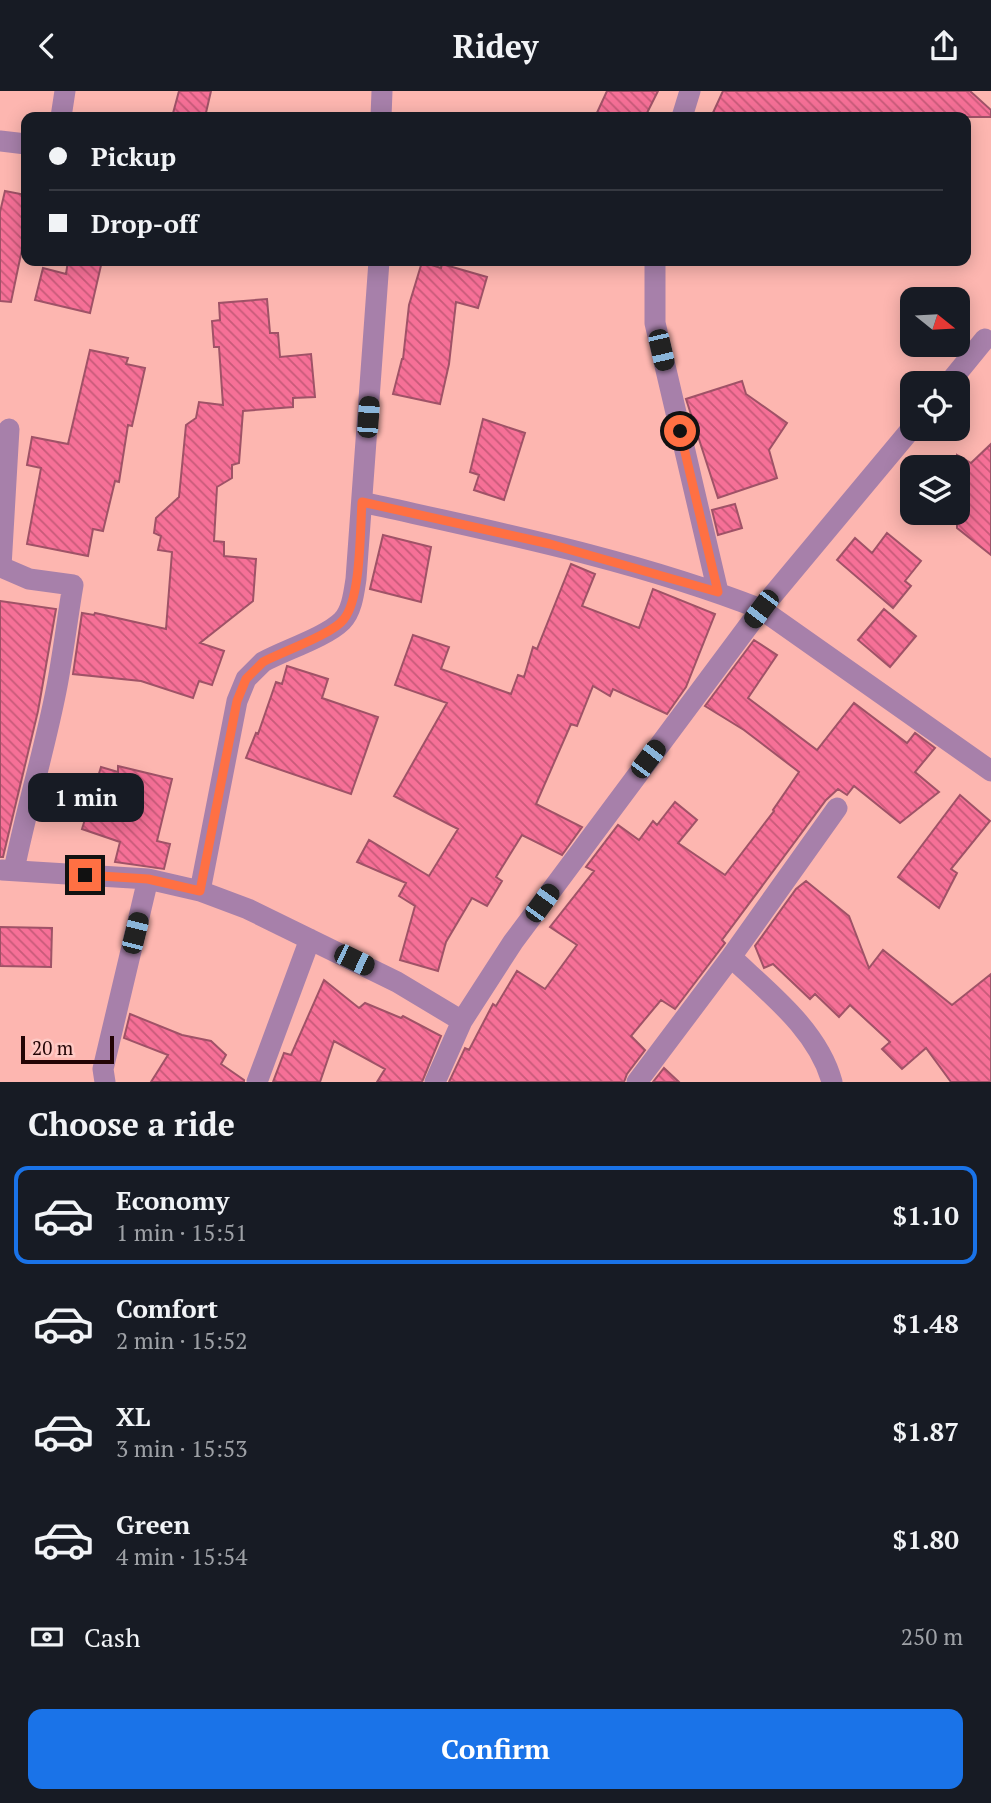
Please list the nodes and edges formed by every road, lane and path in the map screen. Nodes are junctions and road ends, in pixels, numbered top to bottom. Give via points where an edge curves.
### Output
1 (65, 91) edge
2 (382, 91) edge
3 (690, 91) edge
4 (62, 112) edge
5 (381, 112) edge
6 (684, 112) edge
7 (0, 141) edge
8 (21, 143) edge
9 (379, 266) edge
10 (655, 266) edge
11 (985, 339) dead end
12 (958, 371) edge
13 (9, 429) dead end
14 (901, 441) edge
15 (362, 502) junction
16 (718, 592) junction
17 (761, 609) junction
18 (991, 771) edge
19 (836, 808) dead end
20 (7, 870) edge
21 (148, 879) junction
22 (200, 891) junction
23 (310, 939) junction
24 (731, 957) junction
25 (462, 1021) junction
26 (105, 1082) edge
27 (257, 1082) edge
28 (435, 1082) edge
29 (637, 1082) edge
30 (832, 1082) edge

1 - 4 street
2 - 5 street
3 - 6 street
7 - 8 street
9 - 15 street
10 - 16 street via 655,323
11 - 12 street
13 - 20 street via 1,567 29,579 73,585 57,689
14 - 17 street
15 - 16 street via 550,544
15 - 22 street via 355,590 344,619 263,662 241,688
16 - 17 street
17 - 18 street
17 - 25 street via 513,943
19 - 24 street
20 - 21 street
21 - 22 street
21 - 26 street via 103,1069
22 - 23 street
23 - 25 street
23 - 27 street
24 - 29 street
24 - 30 street via 803,1030 823,1058
25 - 28 street

